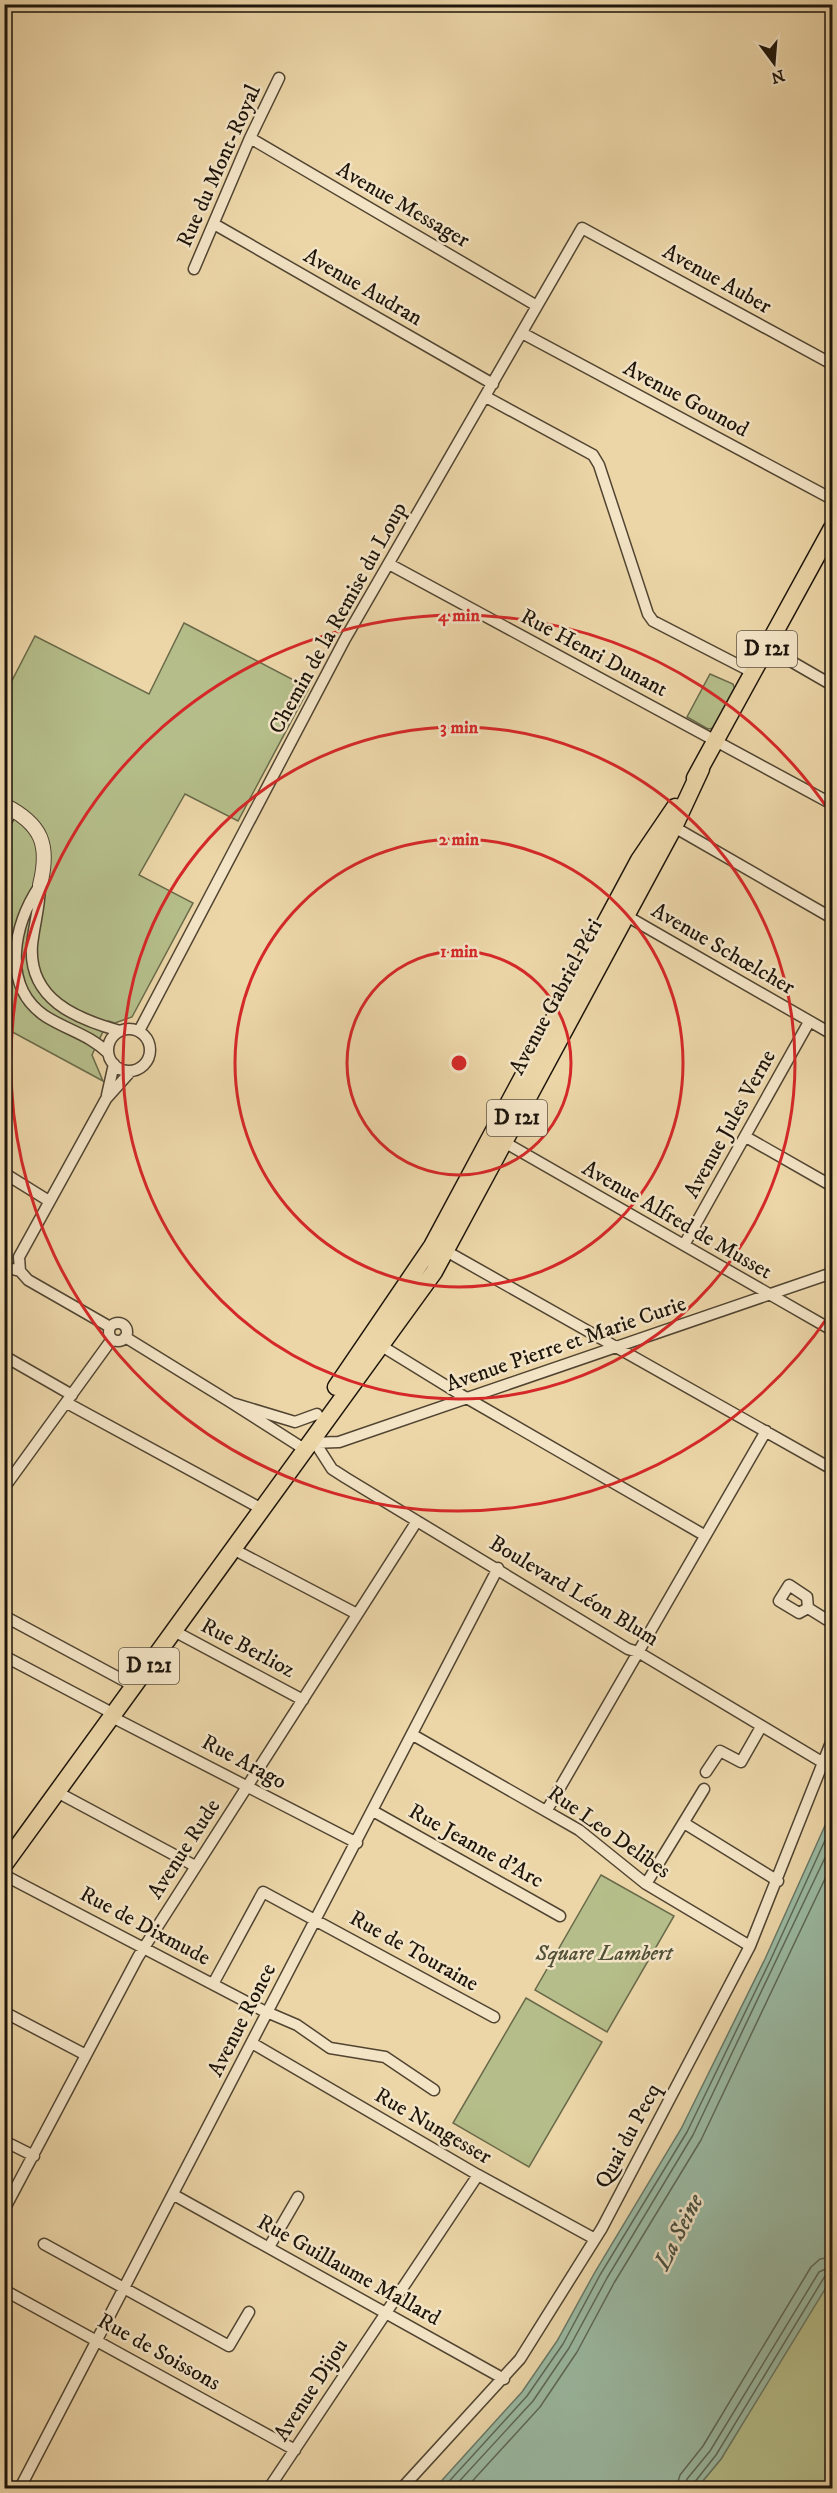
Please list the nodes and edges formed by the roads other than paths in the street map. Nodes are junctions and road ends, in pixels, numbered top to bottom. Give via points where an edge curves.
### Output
1 (279, 78) dead end
2 (250, 138) junction
3 (213, 224) junction
4 (582, 228) joint
5 (194, 269) dead end
6 (537, 306) junction
7 (522, 333) junction
8 (832, 364) edge
9 (493, 384) junction
10 (486, 397) junction
11 (832, 499) edge
12 (832, 528) edge
13 (389, 564) junction
14 (768, 648) junction
15 (754, 673) junction
16 (832, 685) edge
17 (717, 742) junction
18 (701, 769) junction
19 (832, 804) edge
20 (9, 807) edge
21 (4, 825) edge
22 (674, 827) junction
23 (40, 885) junction
24 (625, 915) junction
25 (832, 918) edge
26 (809, 1022) junction
27 (120, 1031) junction
28 (139, 1031) junction
29 (832, 1034) edge
30 (108, 1053) junction
31 (114, 1064) junction
32 (131, 1071) junction
33 (106, 1099) junction
34 (746, 1137) junction
35 (504, 1142) junction
36 (4, 1173) edge
37 (832, 1186) edge
38 (49, 1201) junction
39 (684, 1245) junction
40 (446, 1251) junction
41 (4, 1267) edge
42 (20, 1271) junction
43 (832, 1273) edge
44 (768, 1295) junction
45 (110, 1327) junction
46 (832, 1330) edge
47 (125, 1337) junction
48 (112, 1339) junction
49 (380, 1345) junction
50 (617, 1347) junction
51 (4, 1356) edge
52 (69, 1399) junction
53 (468, 1399) junction
54 (232, 1403) junction
55 (317, 1414) junction
56 (766, 1431) junction
57 (339, 1442) junction
58 (308, 1446) junction
59 (333, 1469) junction
60 (832, 1469) edge
61 (7, 1481) edge
62 (262, 1509) junction
63 (417, 1521) junction
64 (704, 1535) junction
65 (233, 1549) junction
66 (498, 1568) junction
67 (808, 1608) dead end
68 (357, 1614) junction
69 (4, 1616) edge
70 (832, 1623) edge
71 (174, 1631) junction
72 (638, 1652) junction
73 (4, 1656) edge
74 (134, 1686) junction
75 (303, 1700) junction
76 (113, 1715) junction
77 (761, 1727) junction
78 (413, 1735) junction
79 (832, 1740) edge
80 (822, 1762) junction
81 (706, 1772) dead end
82 (248, 1786) junction
83 (704, 1789) dead end
84 (57, 1792) junction
85 (547, 1810) junction
86 (373, 1811) junction
87 (684, 1823) junction
88 (357, 1843) junction
89 (4, 1865) edge
90 (195, 1866) junction
91 (4, 1875) edge
92 (778, 1881) junction
93 (646, 1884) junction
94 (560, 1916) dead end
95 (316, 1920) junction
96 (750, 1946) junction
97 (144, 1948) junction
98 (213, 1984) junction
99 (4, 2012) edge
100 (268, 2013) junction
101 (494, 2017) dead end
102 (252, 2043) junction
103 (86, 2055) junction
104 (434, 2090) dead end
105 (4, 2140) edge
106 (34, 2156) junction
107 (477, 2175) junction
108 (174, 2195) junction
109 (298, 2197) dead end
110 (4, 2210) edge
111 (595, 2239) junction
112 (44, 2244) dead end
113 (269, 2247) junction
114 (124, 2288) junction
115 (4, 2290) edge
116 (249, 2312) dead end
117 (386, 2313) junction
118 (97, 2340) junction
119 (504, 2379) junction
120 (295, 2450) junction
121 (20, 2488) edge
122 (269, 2488) edge
123 (402, 2488) edge

1 - 2 street, Rue du Mont-Royal
2 - 3 street, Rue du Mont-Royal
2 - 6 street, Avenue Messager
3 - 5 street, Rue du Mont-Royal
3 - 9 street, Avenue Audran
4 - 6 street, Chemin de la Remise du Loup
4 - 8 street, Avenue Auber
6 - 7 street, Chemin de la Remise du Loup
7 - 9 street, Chemin de la Remise du Loup
7 - 11 street, Avenue Gounod
9 - 10 street, Chemin de la Remise du Loup
10 - 13 street, Chemin de la Remise du Loup
10 - 15 street via 593,455 653,621
12 - 14 main road, Avenue Gabriel Péri / D 121
13 - 17 street, Rue Henri Dunant
13 - 28 street, Chemin de la Remise du Loup via 345,639
14 - 15 main road, Avenue Gabriel Péri / D 121
14 - 16 street
15 - 17 main road, Avenue Gabriel Péri / D 121
17 - 18 main road, Avenue Gabriel Péri / D 121
17 - 19 street, Rue Henri Dunant
18 - 22 main road, Avenue Gabriel Péri / D 121
18 - 55 main road, Avenue Gabriel Péri / D 121 via 639,860 432,1246
20 - 21 street
20 - 23 street via 30,821 40,836 45,855
22 - 24 main road, Avenue Gabriel Péri / D 121
22 - 25 street
23 - 27 street via 32,956 40,987 58,1006
23 - 30 street via 28,902 16,935 13,956 18,982 40,1012 97,1042
24 - 26 street, Avenue Schœlcher
24 - 35 main road, Avenue Gabriel Péri / D 121
26 - 29 street, Avenue Schœlcher
26 - 34 street, Avenue Jules Verne
27 - 28 street
27 - 30 street via 111,1040
28 - 32 street via 147,1039 150,1055 144,1064
30 - 31 street
31 - 32 street
31 - 33 street
32 - 33 street
33 - 38 street
34 - 37 street
34 - 39 street, Avenue Jules Verne
35 - 39 street, Avenue Alfred de Musset
35 - 40 main road, Avenue Gabriel Péri / D 121
36 - 38 street
38 - 42 street via 19,1257
39 - 44 street, Avenue Alfred de Musset
40 - 49 main road, Avenue Gabriel Péri / D 121
40 - 50 street
41 - 42 street
42 - 45 street via 28,1280
43 - 44 street, Avenue Pierre et Marie Curie
44 - 46 street, Avenue Alfred de Musset
44 - 50 street, Avenue Pierre et Marie Curie
45 - 47 street via 117,1322 123,1324
45 - 48 street
47 - 48 street
47 - 54 street
48 - 52 street
49 - 53 street
49 - 58 main road, Avenue Gabriel Péri / D 121
50 - 53 street, Avenue Pierre et Marie Curie
50 - 56 street
51 - 52 street
52 - 61 street
52 - 62 street
53 - 57 street, Avenue Pierre et Marie Curie
53 - 64 street
54 - 55 street via 295,1422
54 - 58 street
55 - 58 main road, Avenue Gabriel Péri / D 121
56 - 60 street
56 - 64 street
57 - 58 street, Avenue Pierre et Marie Curie
57 - 59 street via 332,1452
58 - 59 street, Boulevard Léon Blum
58 - 62 main road, D 121
59 - 63 street, Boulevard Léon Blum
62 - 65 main road, D 121
63 - 66 street, Boulevard Léon Blum
63 - 68 street, Avenue Rude
64 - 72 street
65 - 68 street
65 - 71 main road, D 121
66 - 72 street, Boulevard Léon Blum
66 - 78 street, Avenue Ronce
67 - 70 street
68 - 75 street, Avenue Rude
69 - 74 street
71 - 74 main road, D 121
71 - 75 street, Rue Berlioz
72 - 77 street, Boulevard Léon Blum
72 - 85 street
73 - 76 street, Rue Arago
74 - 76 main road, D 121
75 - 82 street, Avenue Rude
76 - 82 street, Rue Arago
76 - 84 main road, D 121
77 - 80 street, Boulevard Léon Blum
77 - 81 street via 741,1762 720,1751
78 - 85 street, Rue Leo Delibes
78 - 86 street, Avenue Ronce
79 - 80 street, Quai du Pecq
80 - 92 street, Quai du Pecq
82 - 88 street, Rue Arago
82 - 90 street, Avenue Rude
83 - 87 street
84 - 89 main road, D 121
84 - 90 street
85 - 93 street, Rue Leo Delibes via 579,1830
86 - 88 street, Avenue Ronce
86 - 94 street, Rue Jeanne d'Arc
87 - 92 street
87 - 93 street
88 - 95 street, Avenue Ronce
90 - 97 street, Avenue Rude
91 - 97 street, Rue de Dixmude
92 - 96 street, Quai du Pecq
93 - 96 street, Rue Leo Delibes
95 - 98 street, Rue de Touraine via 263,1892
95 - 100 street, Avenue Ronce
95 - 101 street, Rue de Touraine
96 - 111 street, Quai du Pecq
97 - 98 street, Rue de Dixmude
97 - 103 street, Avenue Rude
98 - 100 street, Rue de Dixmude
99 - 103 street
100 - 102 street, Avenue Ronce
100 - 104 street, Rue de Dixmude via 297,2025 330,2048 385,2057
102 - 107 street, Rue Nungesser
102 - 108 street, Avenue Ronce
103 - 106 street, Avenue Rude
105 - 106 street
106 - 110 street, Avenue Rude
107 - 111 street, Rue Nungesser
107 - 117 street, Avenue Dijou
108 - 113 street, Rue Guillaume Mallard
108 - 114 street, Avenue Ronce
109 - 113 street
111 - 119 street, Quai du Pecq via 533,2341
112 - 114 street
113 - 117 street, Rue Guillaume Mallard
114 - 116 street via 229,2346
114 - 118 street, Avenue Ronce
115 - 118 street, Rue de Soissons
117 - 119 street, Rue Guillaume Mallard
117 - 120 street, Avenue Dijou
118 - 120 street, Rue de Soissons
118 - 121 street, Avenue Ronce
119 - 123 street, Quai du Pecq
120 - 122 street, Avenue Dijou

